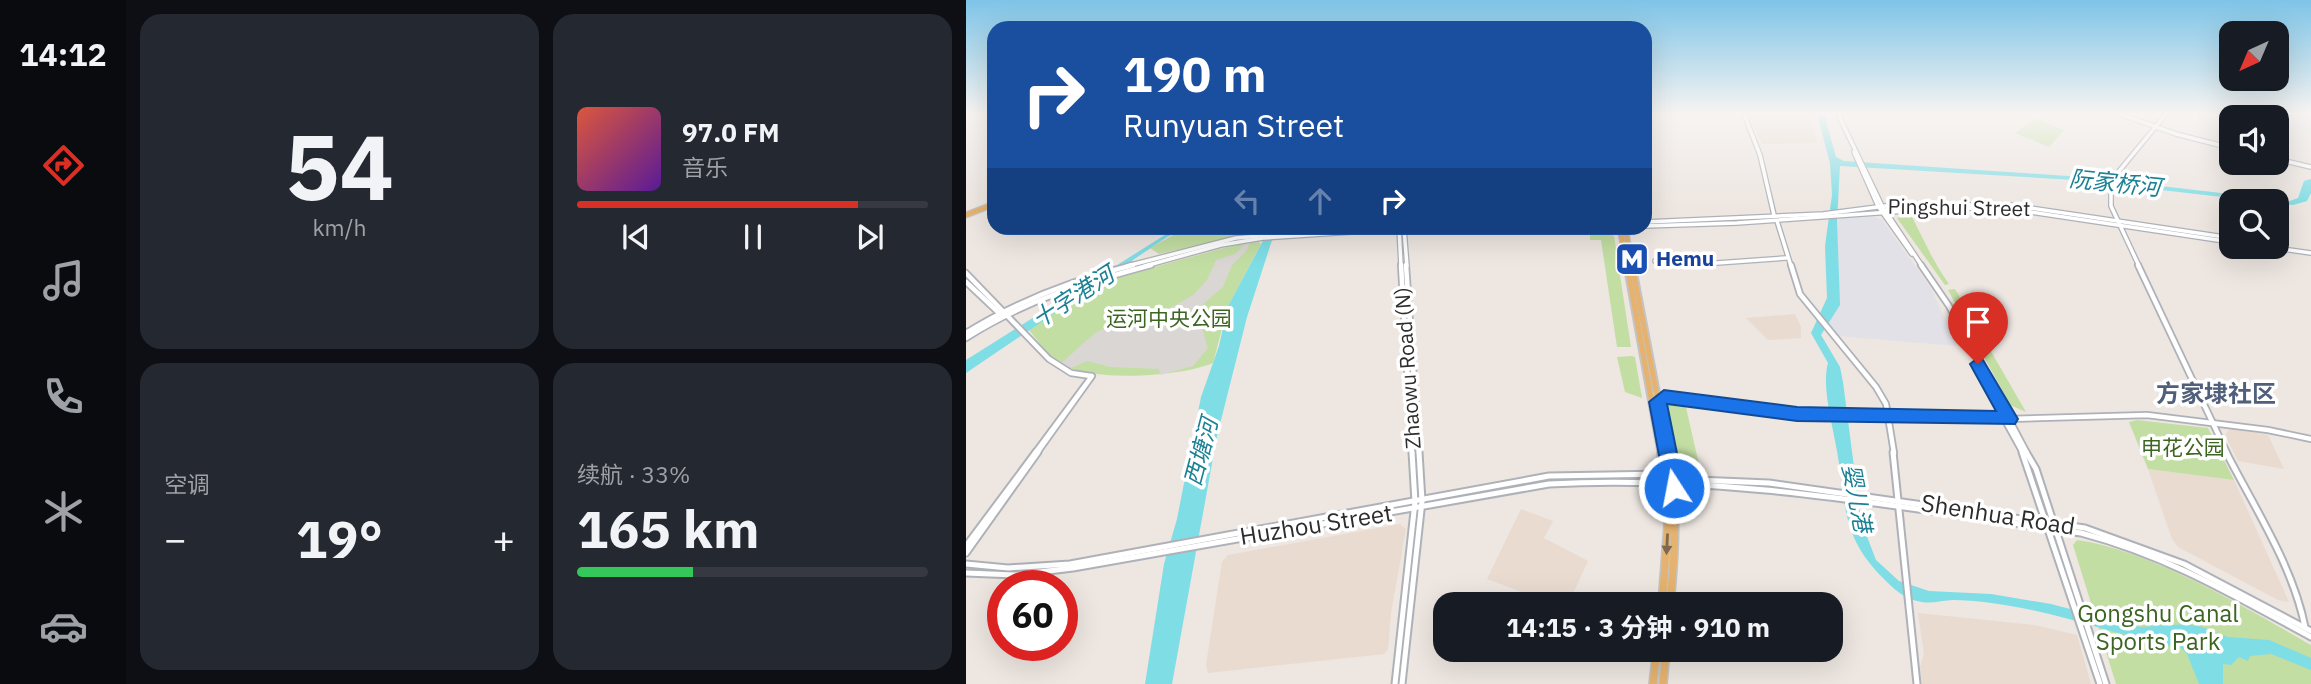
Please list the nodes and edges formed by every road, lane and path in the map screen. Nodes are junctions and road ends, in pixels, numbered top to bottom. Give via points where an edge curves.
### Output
1 (1756, 146) edge
2 (1852, 146) edge
3 (2139, 146) edge
4 (2289, 162) edge
5 (2311, 167) edge
6 (987, 205) edge
7 (1880, 206) junction
8 (966, 213) edge
9 (1841, 214) junction
10 (1885, 214) junction
11 (1774, 215) junction
12 (1823, 215) junction
13 (1777, 221) junction
14 (2118, 223) junction
15 (1652, 224) edge
16 (1652, 224) edge
17 (1279, 235) edge
18 (1402, 235) edge
19 (1619, 235) edge
20 (1626, 235) edge
21 (2219, 238) edge
22 (2289, 247) edge
23 (2289, 250) edge
24 (2311, 252) edge
25 (1786, 258) junction
26 (1655, 261) dead end
27 (966, 274) edge
28 (966, 282) edge
29 (1002, 312) junction
30 (966, 335) edge
31 (1092, 376) junction
32 (1656, 393) junction
33 (1664, 397) junction
34 (1658, 402) junction
35 (1888, 415) junction
36 (2006, 418) junction
37 (2212, 423) junction
38 (2311, 439) edge
39 (1665, 474) junction
40 (1671, 482) junction
41 (1899, 503) junction
42 (1418, 505) junction
43 (2054, 525) junction
44 (966, 546) edge
45 (966, 553) edge
46 (966, 564) edge
47 (1045, 569) junction
48 (966, 573) edge
49 (1663, 592) edge
50 (1671, 592) edge
51 (2086, 629) junction
52 (2308, 629) edge
53 (2311, 637) edge
54 (1656, 662) edge
55 (1665, 662) edge
56 (1395, 684) edge
57 (1402, 684) edge
58 (1653, 684) edge
59 (1663, 684) edge
60 (1917, 684) edge
61 (2103, 684) edge

1 - 11 main road
2 - 7 main road
3 - 14 main road via 2111,181 2111,206
4 - 5 main road
6 - 8 main road
7 - 9 main road, Pingshui Street
7 - 10 main road
7 - 14 main road, Pingshui Street via 2010,205
9 - 10 main road, Pingshui Street
9 - 12 main road, Pingshui Street
10 - 14 main road, Pingshui Street via 1944,208 2010,209
10 - 36 main road via 1945,303
11 - 12 main road, Pingshui Street
11 - 15 main road, Pingshui Street
12 - 13 main road, Pingshui Street
13 - 16 main road, Pingshui Street
13 - 25 main road
14 - 21 main road, Pingshui Street
14 - 37 main road
17 - 29 main road via 1246,238 1134,266 1070,284
18 - 42 main road, Zhaowu Road (N)
19 - 39 main road
20 - 32 main road
22 - 24 main road
23 - 24 main road
25 - 26 main road
25 - 35 main road via 1810,308 1876,387
27 - 29 main road
28 - 29 main road
29 - 30 main road
29 - 31 main road via 1061,368
31 - 44 main road
31 - 45 main road
32 - 33 main road
32 - 34 main road
33 - 34 main road
33 - 35 main road via 1797,414
34 - 40 main road
35 - 36 main road
35 - 41 main road
36 - 37 main road via 2147,415
36 - 43 main road via 2036,470
37 - 38 main road
37 - 52 main road via 2275,548
39 - 40 main road
39 - 42 main road, Huzhou Street via 1549,476
40 - 41 main road, Shenhua Road
40 - 42 main road, Huzhou Street via 1549,484
40 -> 49 main road
40 - 50 main road via 1676,545
41 - 43 main road, Shenhua Road
41 - 60 main road
42 - 47 main road, Huzhou Street
42 - 56 main road
42 - 57 main road
43 - 51 main road
43 - 51 main road
43 - 52 main road, Shenhua Road via 2126,538 2169,555
43 - 53 main road, Shenhua Road via 2149,553 2218,584
46 - 47 main road, Huzhou Street
47 - 48 main road, Huzhou Street
51 - 61 main road
54 - 58 main road
55 - 59 main road

